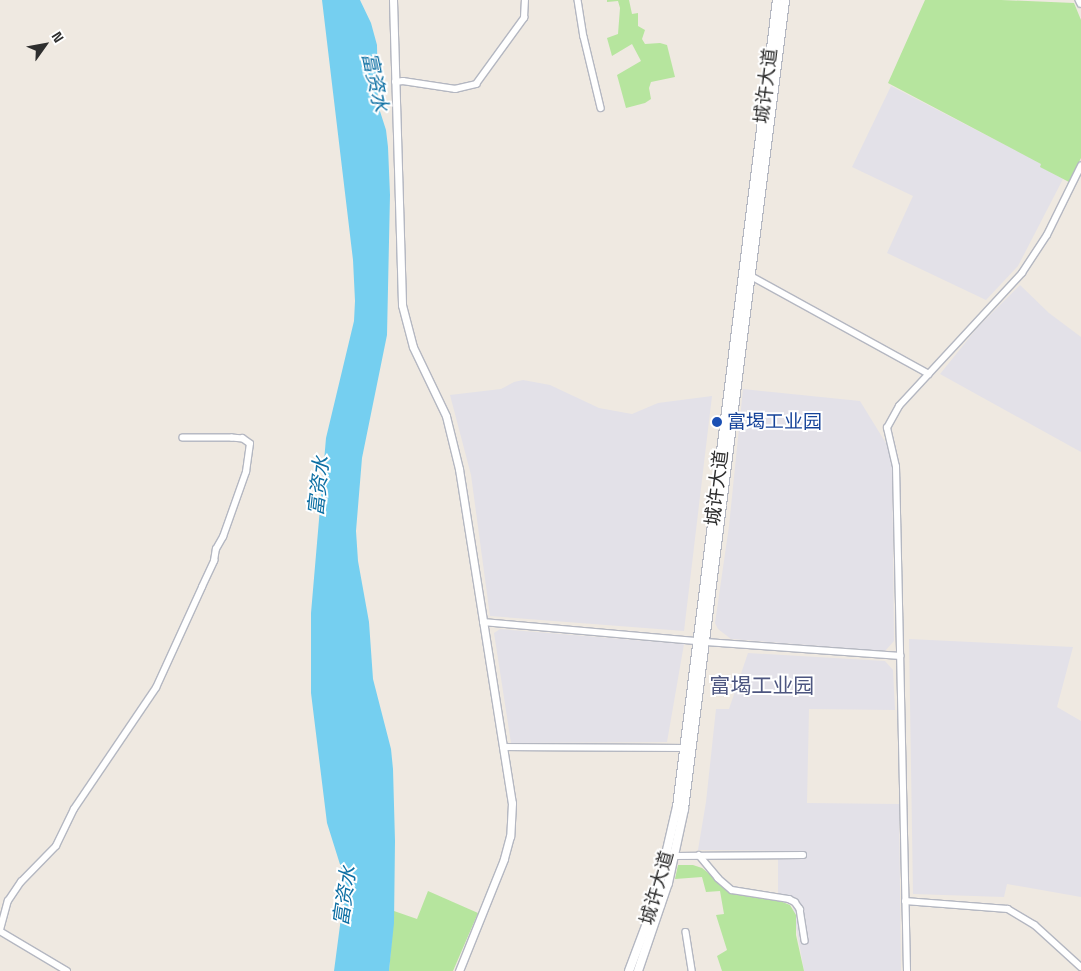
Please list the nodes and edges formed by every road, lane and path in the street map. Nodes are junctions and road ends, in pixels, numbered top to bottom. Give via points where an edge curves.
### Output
1 (393, 0) edge
2 (525, 0) edge
3 (578, 0) edge
4 (777, 0) edge
5 (785, 0) edge
6 (1080, 0) edge
7 (1081, 4) edge
8 (395, 82) junction
9 (601, 108) dead end
10 (1081, 166) edge
11 (751, 276) junction
12 (929, 374) junction
13 (183, 438) dead end
14 (483, 622) junction
15 (702, 641) junction
16 (900, 656) junction
17 (503, 747) junction
18 (684, 748) junction
19 (803, 855) dead end
20 (675, 856) junction
21 (699, 856) junction
22 (905, 901) junction
23 (0, 930) edge
24 (686, 932) dead end
25 (805, 941) dead end
26 (1081, 967) edge
27 (67, 971) edge
28 (459, 971) edge
29 (629, 971) edge
30 (638, 971) edge
31 (692, 971) edge
32 (907, 971) edge

1 - 8 street
2 - 8 street via 524,18 476,84 455,89
3 - 9 street
4 - 15 main road, 城许大道
5 - 11 main road, 城许大道
6 - 7 street
8 - 14 street via 403,311 413,347 442,406 454,448 464,490
10 - 12 street via 1050,228 1022,273
11 - 12 street
11 - 15 main road, 城许大道
12 - 16 street via 893,414 888,428 896,467
13 - 23 street via 232,438 243,439 250,444 246,472 223,537 156,688 74,809 56,846 21,882 8,901
14 - 15 street
14 - 17 street
15 - 16 street
15 - 18 main road, 城许大道
15 - 20 main road, 城许大道 via 684,809
16 - 22 street
17 - 18 street
17 - 28 street via 512,803 509,841 500,872
18 - 29 main road, 城许大道 via 677,808 666,860 648,923
19 - 21 street
20 - 21 street
20 - 30 main road, 城许大道 via 658,918
21 - 25 street via 732,890 795,902 800,908
22 - 26 street via 1008,910 1035,925
22 - 32 street
23 - 27 street
24 - 31 street

